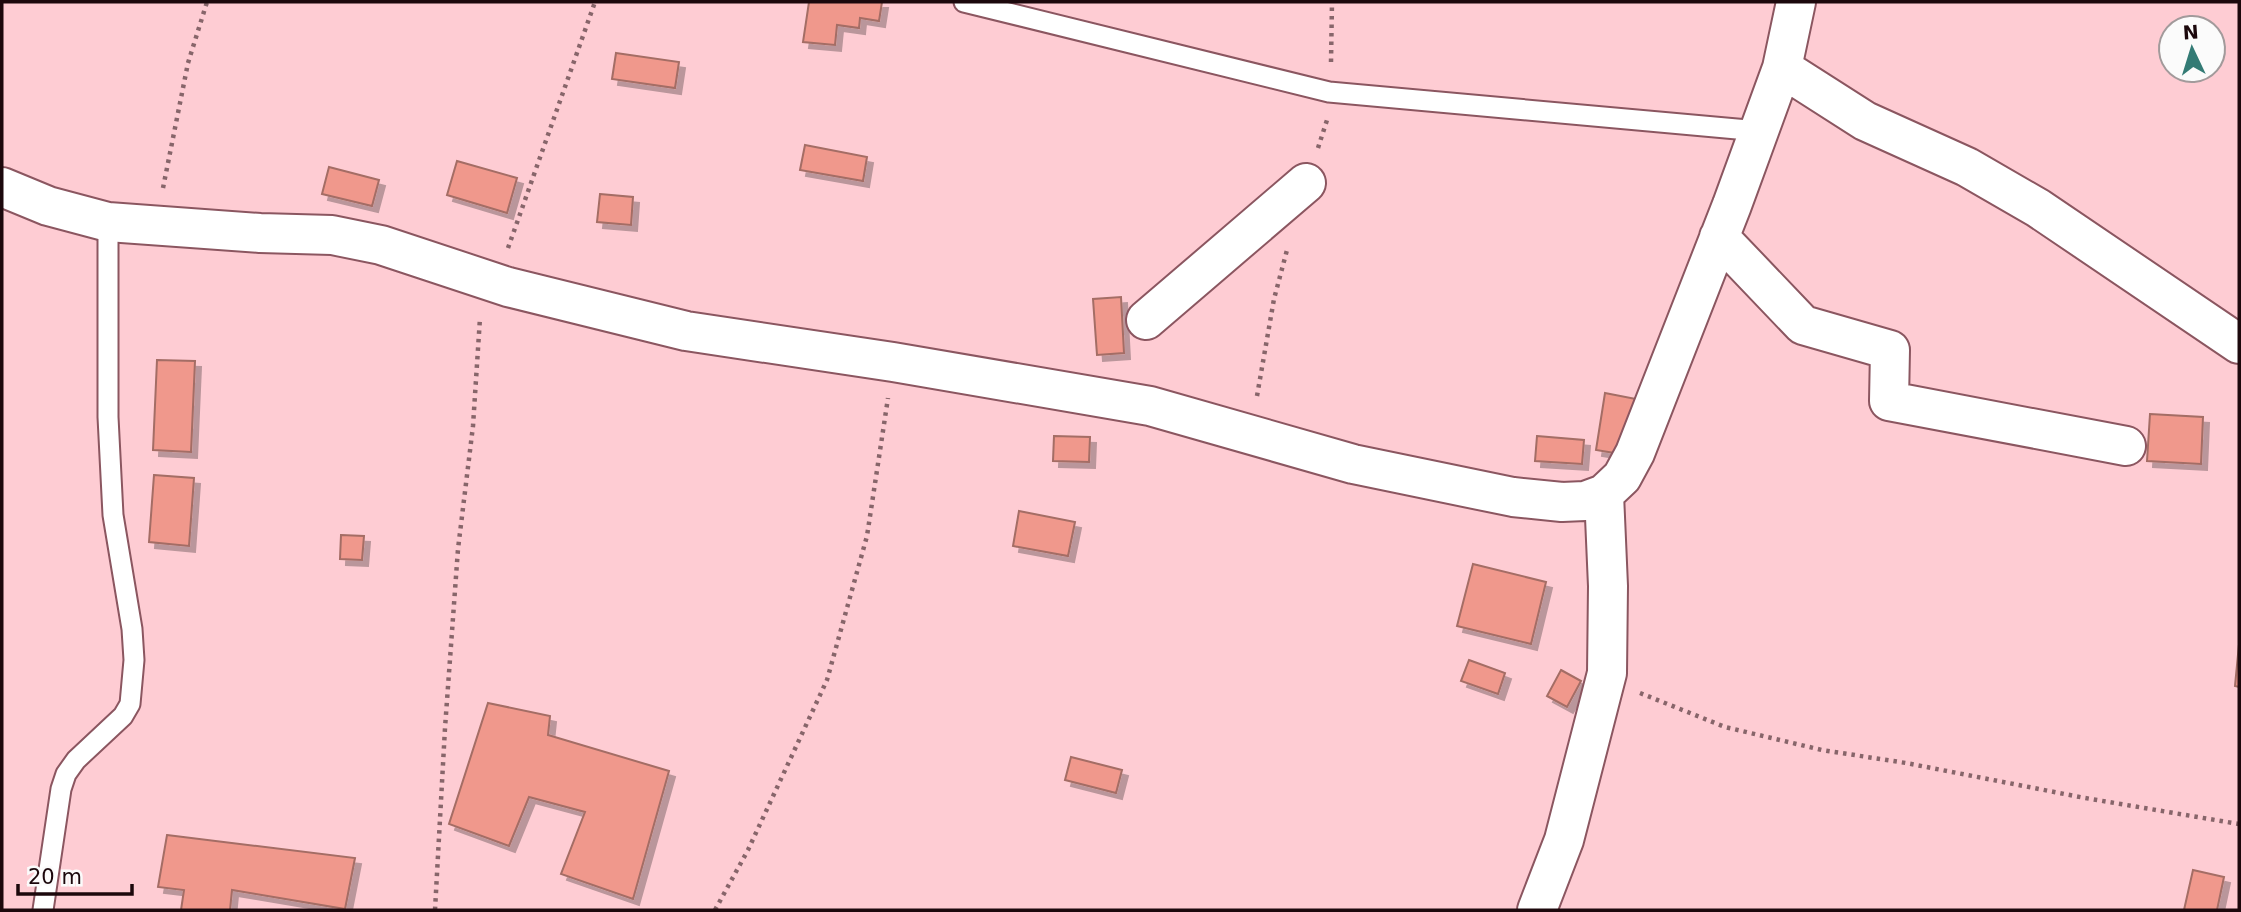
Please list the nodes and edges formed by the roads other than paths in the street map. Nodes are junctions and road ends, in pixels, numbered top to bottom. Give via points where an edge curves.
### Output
1 (964, 2) edge
2 (1796, 2) edge
3 (1782, 68) junction
4 (1759, 131) junction
5 (1307, 183) dead end
6 (2, 187) edge
7 (108, 222) junction
8 (1719, 237) junction
9 (1146, 320) dead end
10 (2239, 344) edge
11 (2126, 446) dead end
12 (1604, 494) junction
13 (43, 910) edge
14 (1537, 910) edge

1 - 4 lane via 1329,92
2 - 3 street
3 - 4 street
3 - 10 street via 1865,121 1967,167 2038,208
4 - 8 street
5 - 9 street
6 - 7 street via 48,206
7 - 12 street via 332,236 381,245 489,281 686,331 1150,406 1353,464 1513,497 1562,502 1586,501
7 - 13 lane via 108,416 113,515 132,628 130,704 66,774
8 - 11 street via 1804,325 1890,350 1889,401
8 - 12 street via 1635,453 1622,477
12 - 14 street via 1607,673 1564,840

